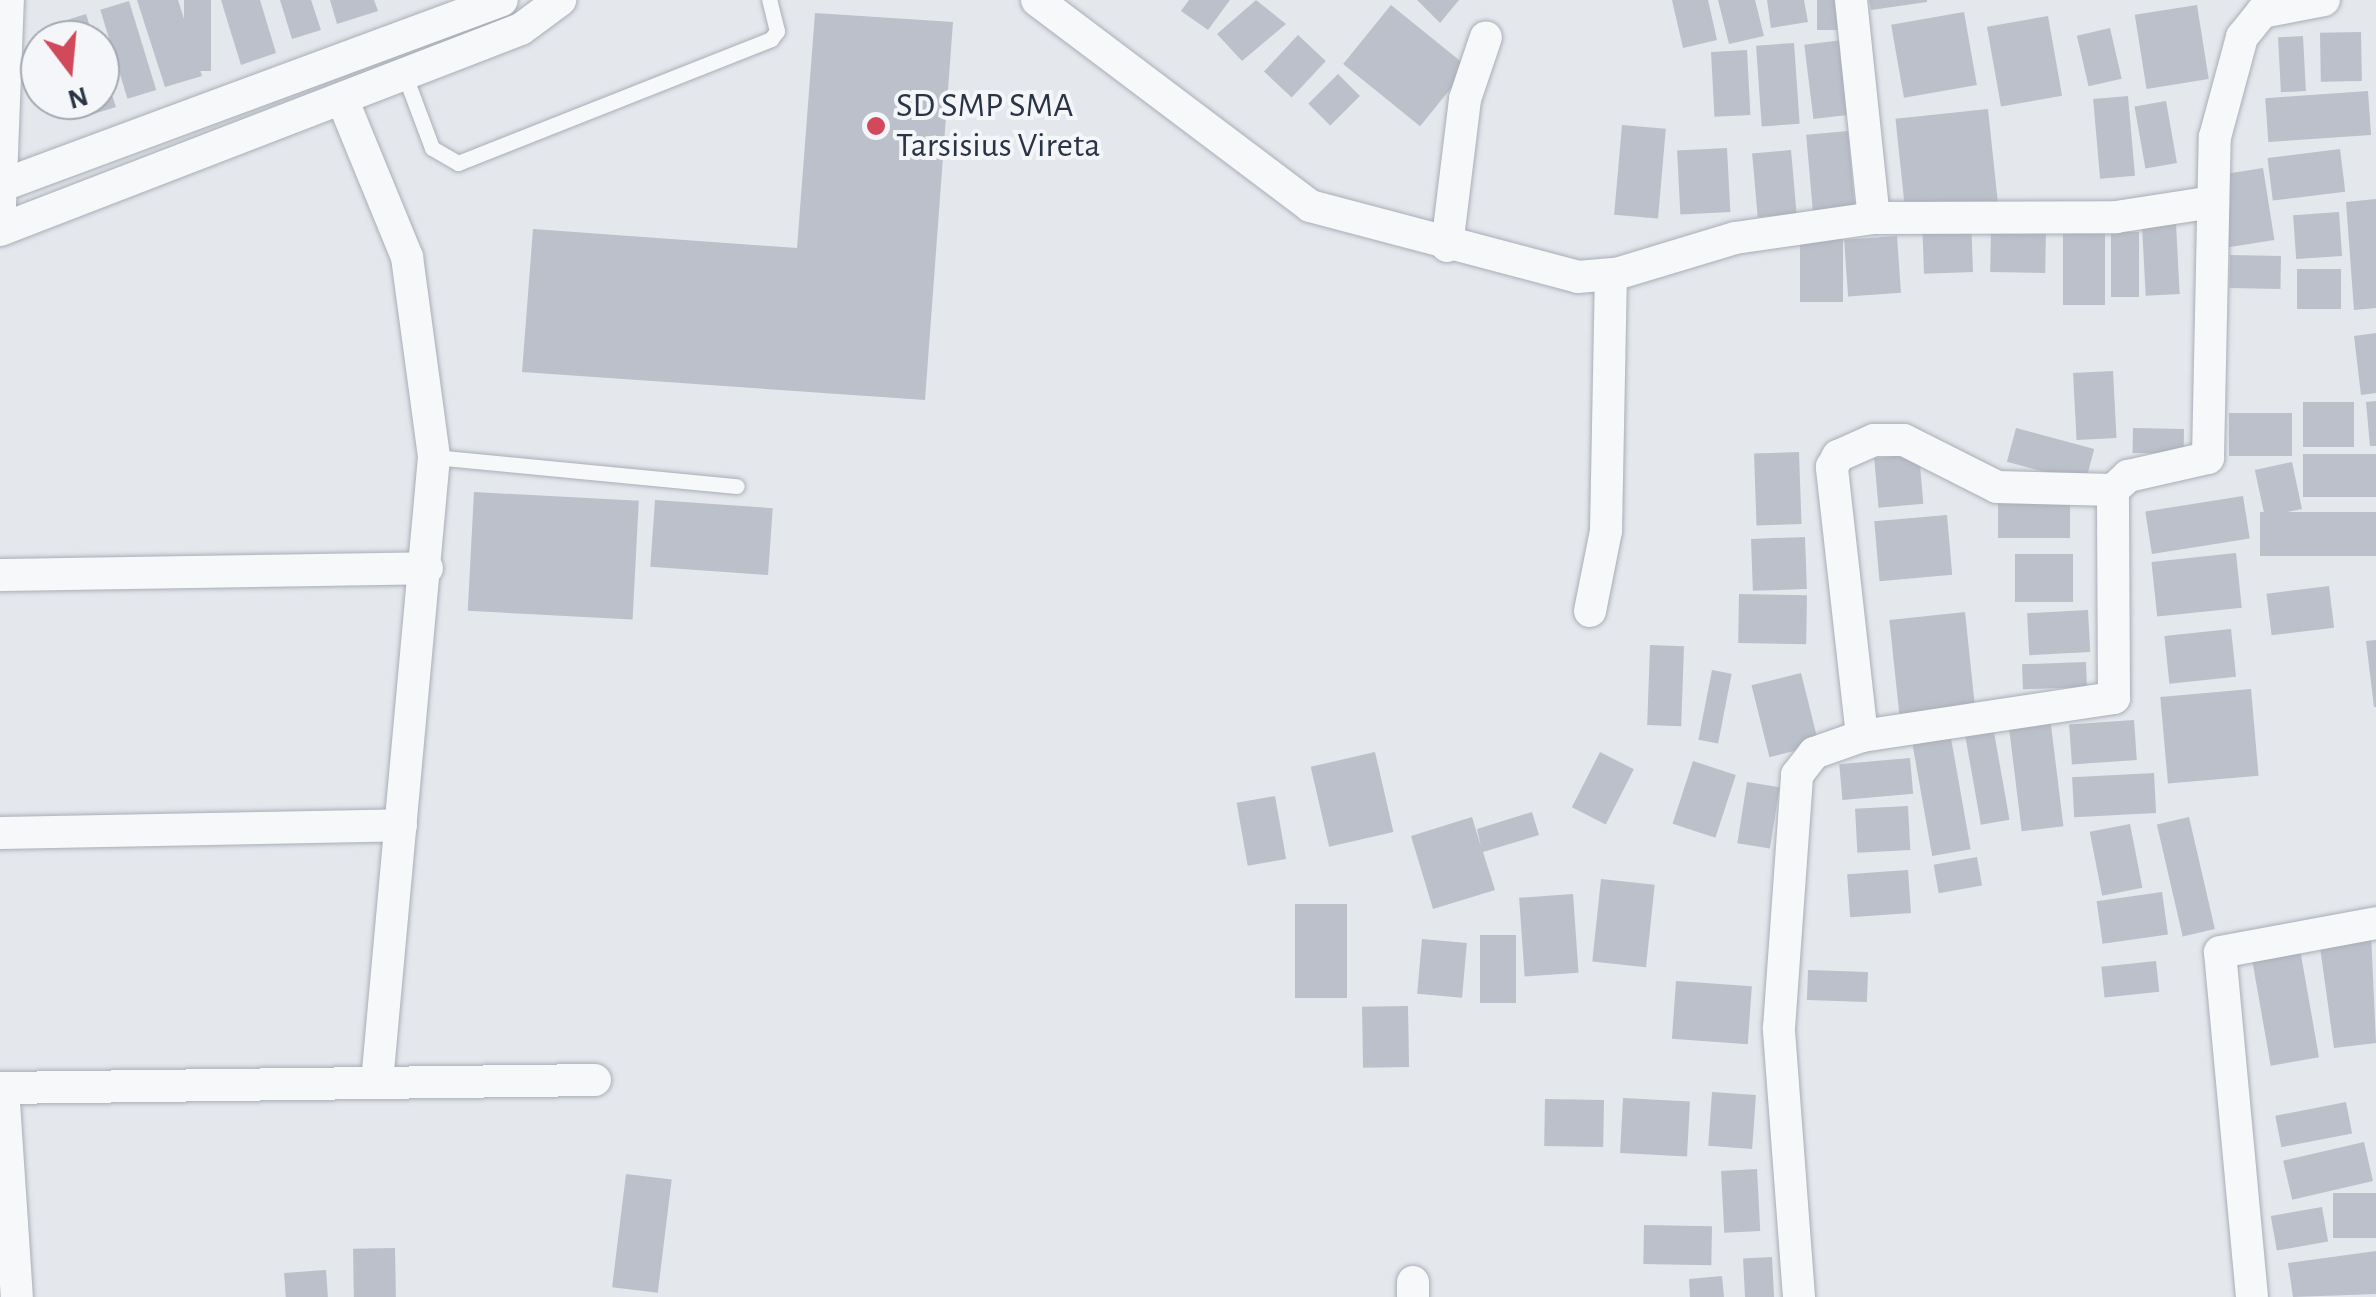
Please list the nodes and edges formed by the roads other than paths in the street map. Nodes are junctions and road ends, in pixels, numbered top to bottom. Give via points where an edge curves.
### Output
1 (8, 0) edge
2 (502, 0) edge
3 (560, 0) edge
4 (770, 0) edge
5 (1037, 0) edge
6 (1851, 0) edge
7 (2324, 0) edge
8 (516, 14) edge
9 (1486, 37) dead end
10 (405, 76) junction
11 (343, 101) junction
12 (1, 185) edge
13 (2213, 202) junction
14 (0, 214) edge
15 (1874, 218) junction
16 (0, 230) edge
17 (1447, 246) junction
18 (1611, 275) junction
19 (434, 457) junction
20 (737, 486) dead end
21 (2113, 490) junction
22 (427, 568) junction
23 (0, 575) edge
24 (1590, 611) dead end
25 (1862, 736) junction
26 (401, 826) junction
27 (0, 833) edge
28 (2376, 923) edge
29 (595, 1080) dead end
30 (377, 1082) junction
31 (2, 1088) edge
32 (17, 1297) edge
33 (1799, 1297) edge
34 (2252, 1297) edge

1 - 12 street
2 - 12 street
3 - 8 street
4 - 10 lane via 777,30 771,39 458,163 432,148
5 - 17 street via 1310,206
6 - 15 street
7 - 13 street via 2248,21 2214,137
8 - 10 street
9 - 17 street via 1465,99
10 - 11 street
11 - 16 street
11 - 19 street via 406,257
12 - 14 street
13 - 15 street via 2116,217
13 - 21 street via 2208,458 2128,476
15 - 18 street via 1735,238
17 - 18 street via 1578,277
18 - 24 street via 1606,531
19 - 20 lane
19 - 22 street
21 - 25 street via 2114,698
21 - 25 street via 1997,488 1904,440 1874,440 1838,456 1832,468
22 - 23 street
22 - 26 street
25 - 33 street via 1814,752 1795,788 1780,1028
26 - 27 street
26 - 30 street
28 - 34 street via 2220,952
29 - 30 street
30 - 31 street
31 - 32 street

